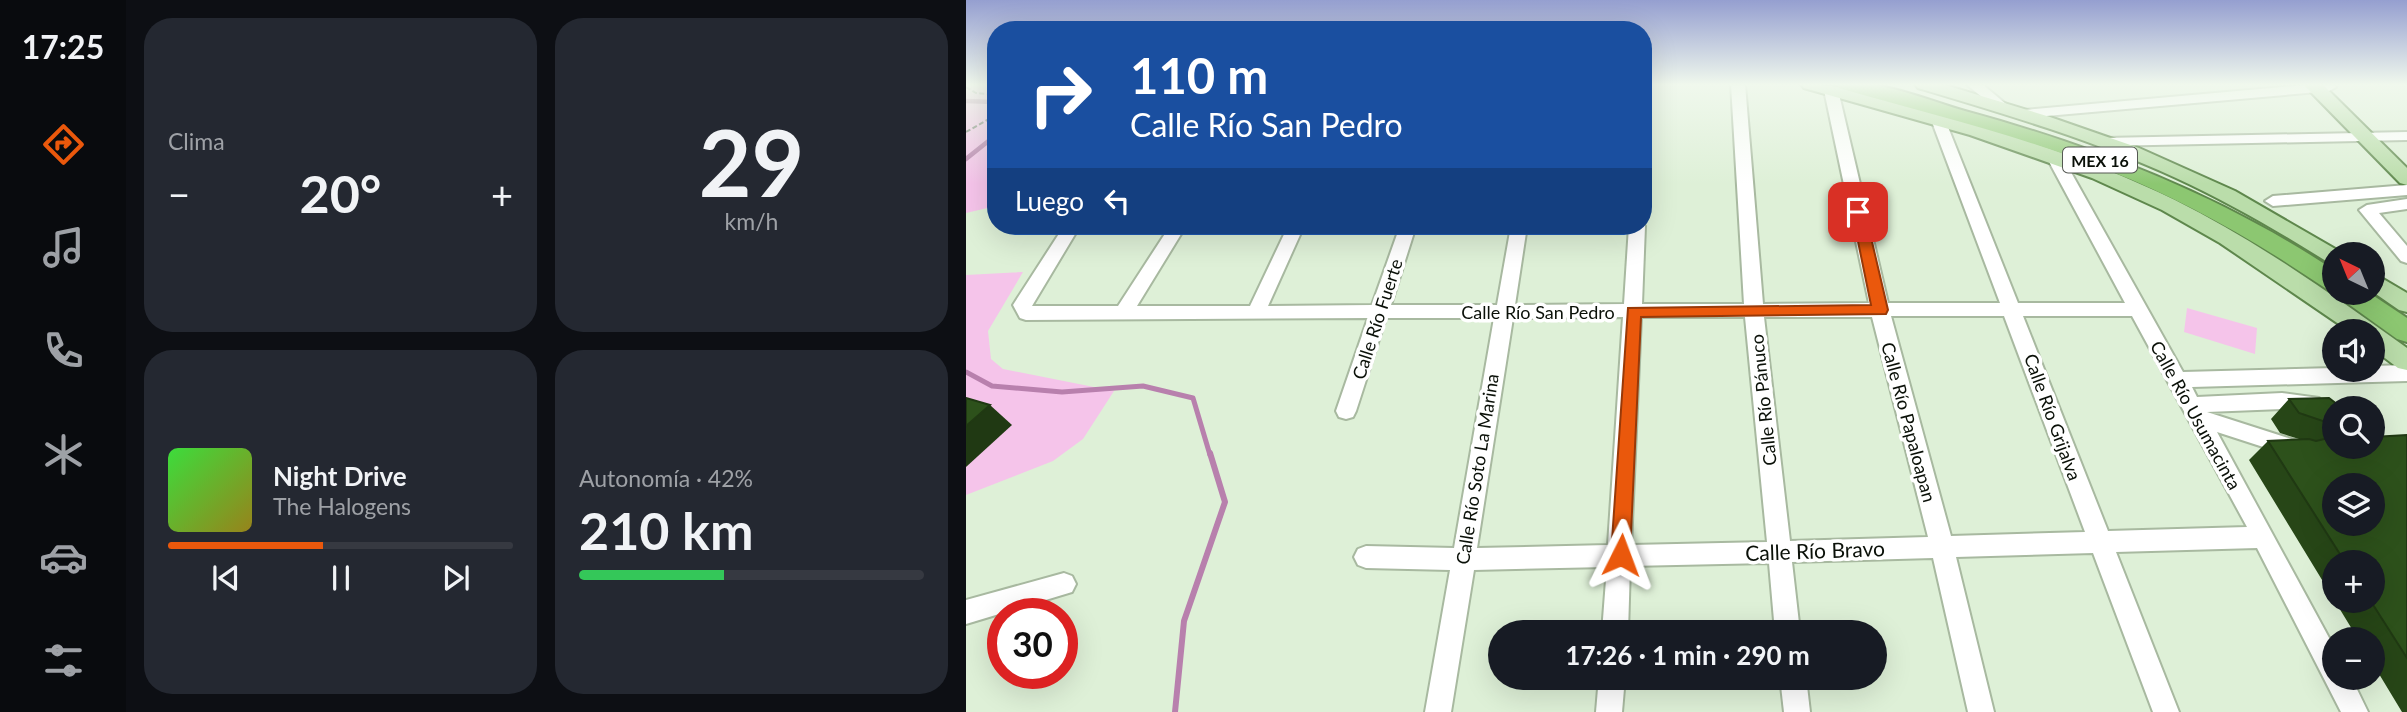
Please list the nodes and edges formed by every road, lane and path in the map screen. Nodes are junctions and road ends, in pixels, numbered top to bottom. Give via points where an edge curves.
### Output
1 (1740, 117) edge
2 (1855, 117) edge
3 (1935, 117) edge
4 (1938, 117) edge
5 (1953, 117) edge
6 (1960, 117) edge
7 (1990, 117) edge
8 (2032, 117) edge
9 (2353, 117) edge
10 (987, 120) edge
11 (1970, 130) junction
12 (966, 132) edge
13 (2407, 136) edge
14 (2373, 137) junction
15 (2104, 142) junction
16 (2055, 158) junction
17 (2407, 162) edge
18 (2407, 179) edge
19 (2407, 190) edge
20 (2273, 201) dead end
21 (2407, 204) edge
22 (1066, 235) edge
23 (1173, 235) edge
24 (1183, 235) edge
25 (1292, 235) edge
26 (1405, 235) edge
27 (1518, 235) edge
28 (1637, 235) edge
29 (2399, 239) edge
30 (2322, 249) edge
31 (2407, 257) edge
32 (2322, 261) edge
33 (2322, 274) edge
34 (2385, 290) edge
35 (2385, 297) edge
36 (2405, 304) edge
37 (2368, 305) edge
38 (2137, 309) junction
39 (1257, 310) junction
40 (1880, 310) junction
41 (2014, 310) junction
42 (1754, 311) junction
43 (1132, 312) junction
44 (1503, 312) junction
45 (1633, 312) junction
46 (1379, 313) junction
47 (2350, 319) edge
48 (2407, 332) edge
49 (2385, 345) edge
50 (2407, 361) edge
51 (2407, 373) edge
52 (2177, 380) junction
53 (2322, 407) edge
54 (1346, 411) dead end
55 (2194, 412) junction
56 (2297, 449) edge
57 (2264, 537) junction
58 (2099, 541) junction
59 (1942, 546) junction
60 (1779, 552) junction
61 (1621, 555) junction
62 (1366, 557) dead end
63 (1463, 559) junction
64 (1064, 584) dead end
65 (966, 612) edge
66 (1616, 620) edge
67 (1787, 620) edge
68 (2322, 649) edge
69 (1611, 690) edge
70 (1794, 690) edge
71 (2344, 690) edge
72 (1438, 712) edge
73 (1609, 712) edge
74 (1797, 712) edge
75 (1981, 712) edge
76 (2166, 712) edge
77 (2356, 712) edge

1 - 42 street, Calle Río Pánuco
2 - 40 street, Calle Río Papaloapan
3 - 11 highway
4 - 41 street, Calle Río Grijalva
5 - 11 main road
6 - 33 highway, MEX 16 via 2119,167 2271,241
7 - 32 highway, MEX 16 via 2088,145 2168,177 2252,217
8 - 15 main road
9 - 14 main road
10 - 12 path
11 - 16 main road
13 - 14 street
14 - 15 street
14 - 17 main road
14 - 18 main road
15 - 30 main road via 2198,181
16 - 38 street, Calle Río Usumacinta
16 - 47 main road via 2210,227
19 - 20 street
21 - 29 street via 2367,210
22 - 43 street, Calle Río San Pedro via 1021,305 1023,310
23 - 43 street
24 - 43 street
25 - 39 street
26 - 46 street, Calle Río Fuerte
27 - 44 street, Calle Río Soto La Marina
28 - 45 street
29 - 31 street
34 - 36 main road
35 - 36 highway
37 - 48 highway
38 - 41 street, Calle Río San Pedro
38 - 52 street, Calle Río Usumacinta
39 - 43 street, Calle Río San Pedro
39 - 46 street, Calle Río San Pedro
40 - 41 street, Calle Río San Pedro
40 - 42 street, Calle Río San Pedro
40 - 59 street, Calle Río Papaloapan
41 - 58 street, Calle Río Grijalva
42 - 45 street, Calle Río San Pedro
42 - 60 street, Calle Río Pánuco
44 - 45 street, Calle Río San Pedro
44 - 46 street, Calle Río San Pedro
44 - 63 street, Calle Río Soto La Marina
45 - 61 street
46 - 54 street, Calle Río Fuerte
49 - 50 main road
51 - 52 street
52 - 55 street, Calle Río Usumacinta
53 - 55 street via 2282,401
55 - 56 street
55 - 57 street, Calle Río Usumacinta
57 - 58 street, Calle Río Bravo
57 - 68 street, Calle Río Usumacinta
58 - 59 street, Calle Río Bravo
58 - 76 street, Calle Río Grijalva
59 - 60 street, Calle Río Bravo
59 - 75 street, Calle Río Papaloapan
60 - 61 street, Calle Río Bravo
60 - 67 street, Calle Río Pánuco
61 - 63 street, Calle Río Bravo
61 - 66 street
62 - 63 street, Calle Río Bravo
63 - 72 street, Calle Río Soto La Marina
64 - 65 street
69 - 73 street
70 - 74 street
71 - 77 street

